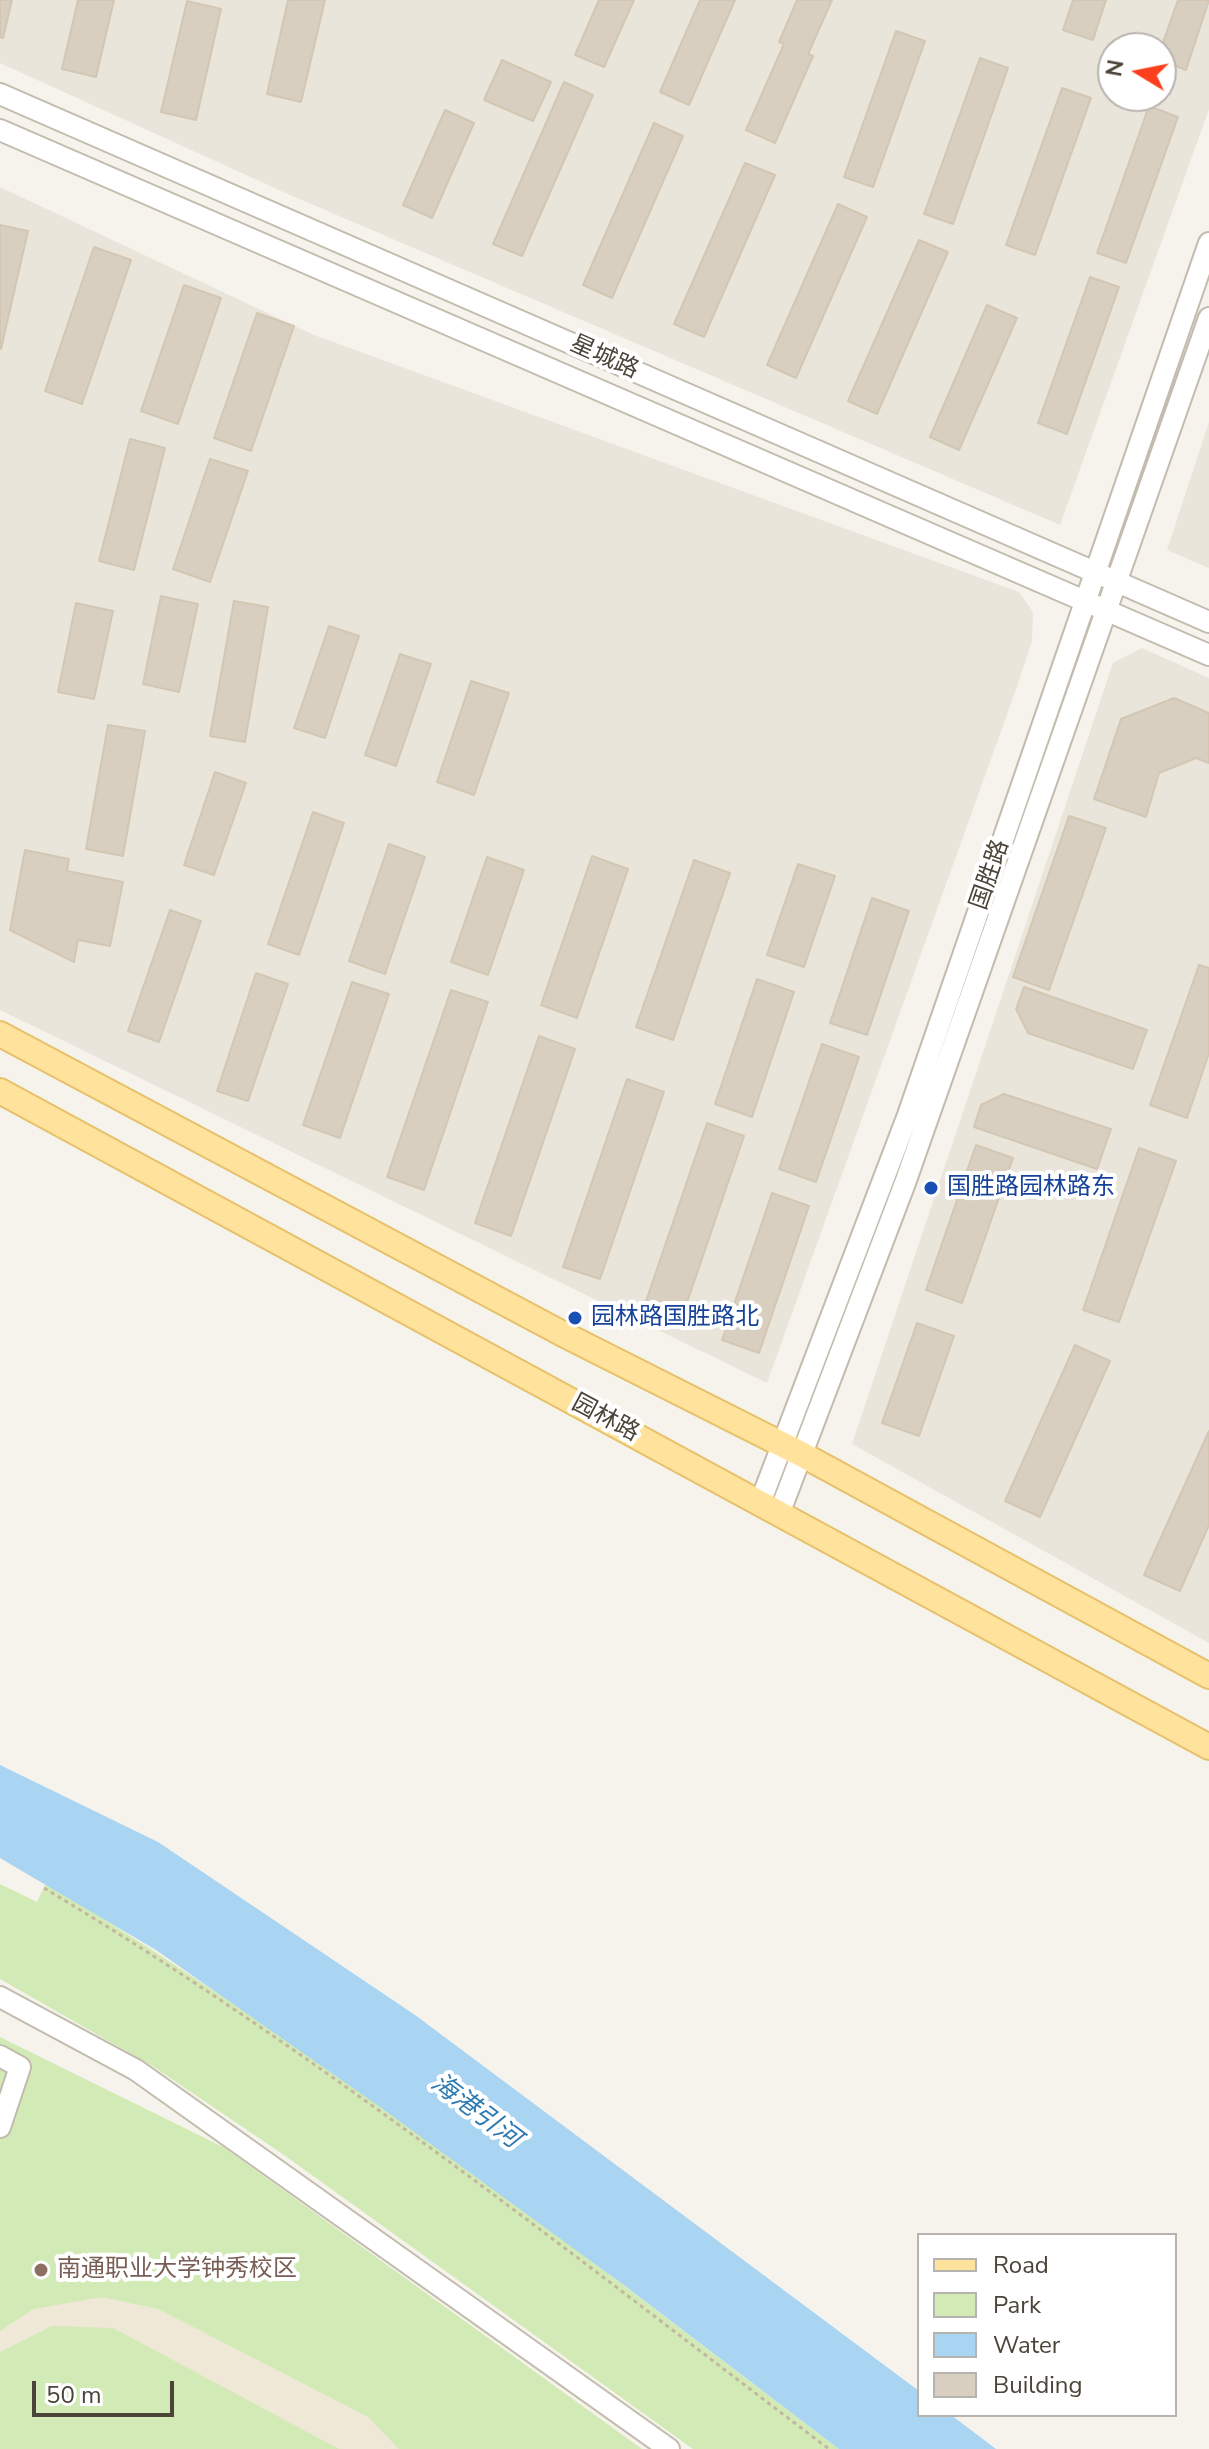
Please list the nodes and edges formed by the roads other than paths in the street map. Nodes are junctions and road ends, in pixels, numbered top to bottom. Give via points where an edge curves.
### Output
1 (0, 94) edge
2 (0, 130) edge
3 (1209, 243) edge
4 (1209, 318) edge
5 (1096, 573) junction
6 (1118, 583) junction
7 (1086, 603) junction
8 (1109, 612) junction
9 (1209, 622) edge
10 (1209, 655) edge
11 (0, 1034) edge
12 (0, 1091) edge
13 (793, 1450) junction
14 (770, 1508) junction
15 (1209, 1676) edge
16 (1209, 1747) edge
17 (0, 1997) edge
18 (0, 2056) edge
19 (0, 2127) edge
20 (669, 2449) edge

1 - 5 street, 星城路
2 - 7 street, 星城路
3 - 5 street, 国胜路
4 - 6 street, 国胜路
5 - 6 street, 星城路
5 - 7 street, 国胜路
6 - 8 street, 国胜路
6 - 9 street, 星城路
7 - 8 street, 星城路
7 - 13 street, 国胜路
8 - 10 street, 星城路
8 - 13 street, 国胜路 via 911,1168
11 - 13 main road via 561,1333
12 - 14 main road, 园林路
13 - 14 street, 国胜路
13 - 15 main road
14 - 16 main road, 园林路
17 - 20 street via 136,2070
18 - 19 street via 20,2067

